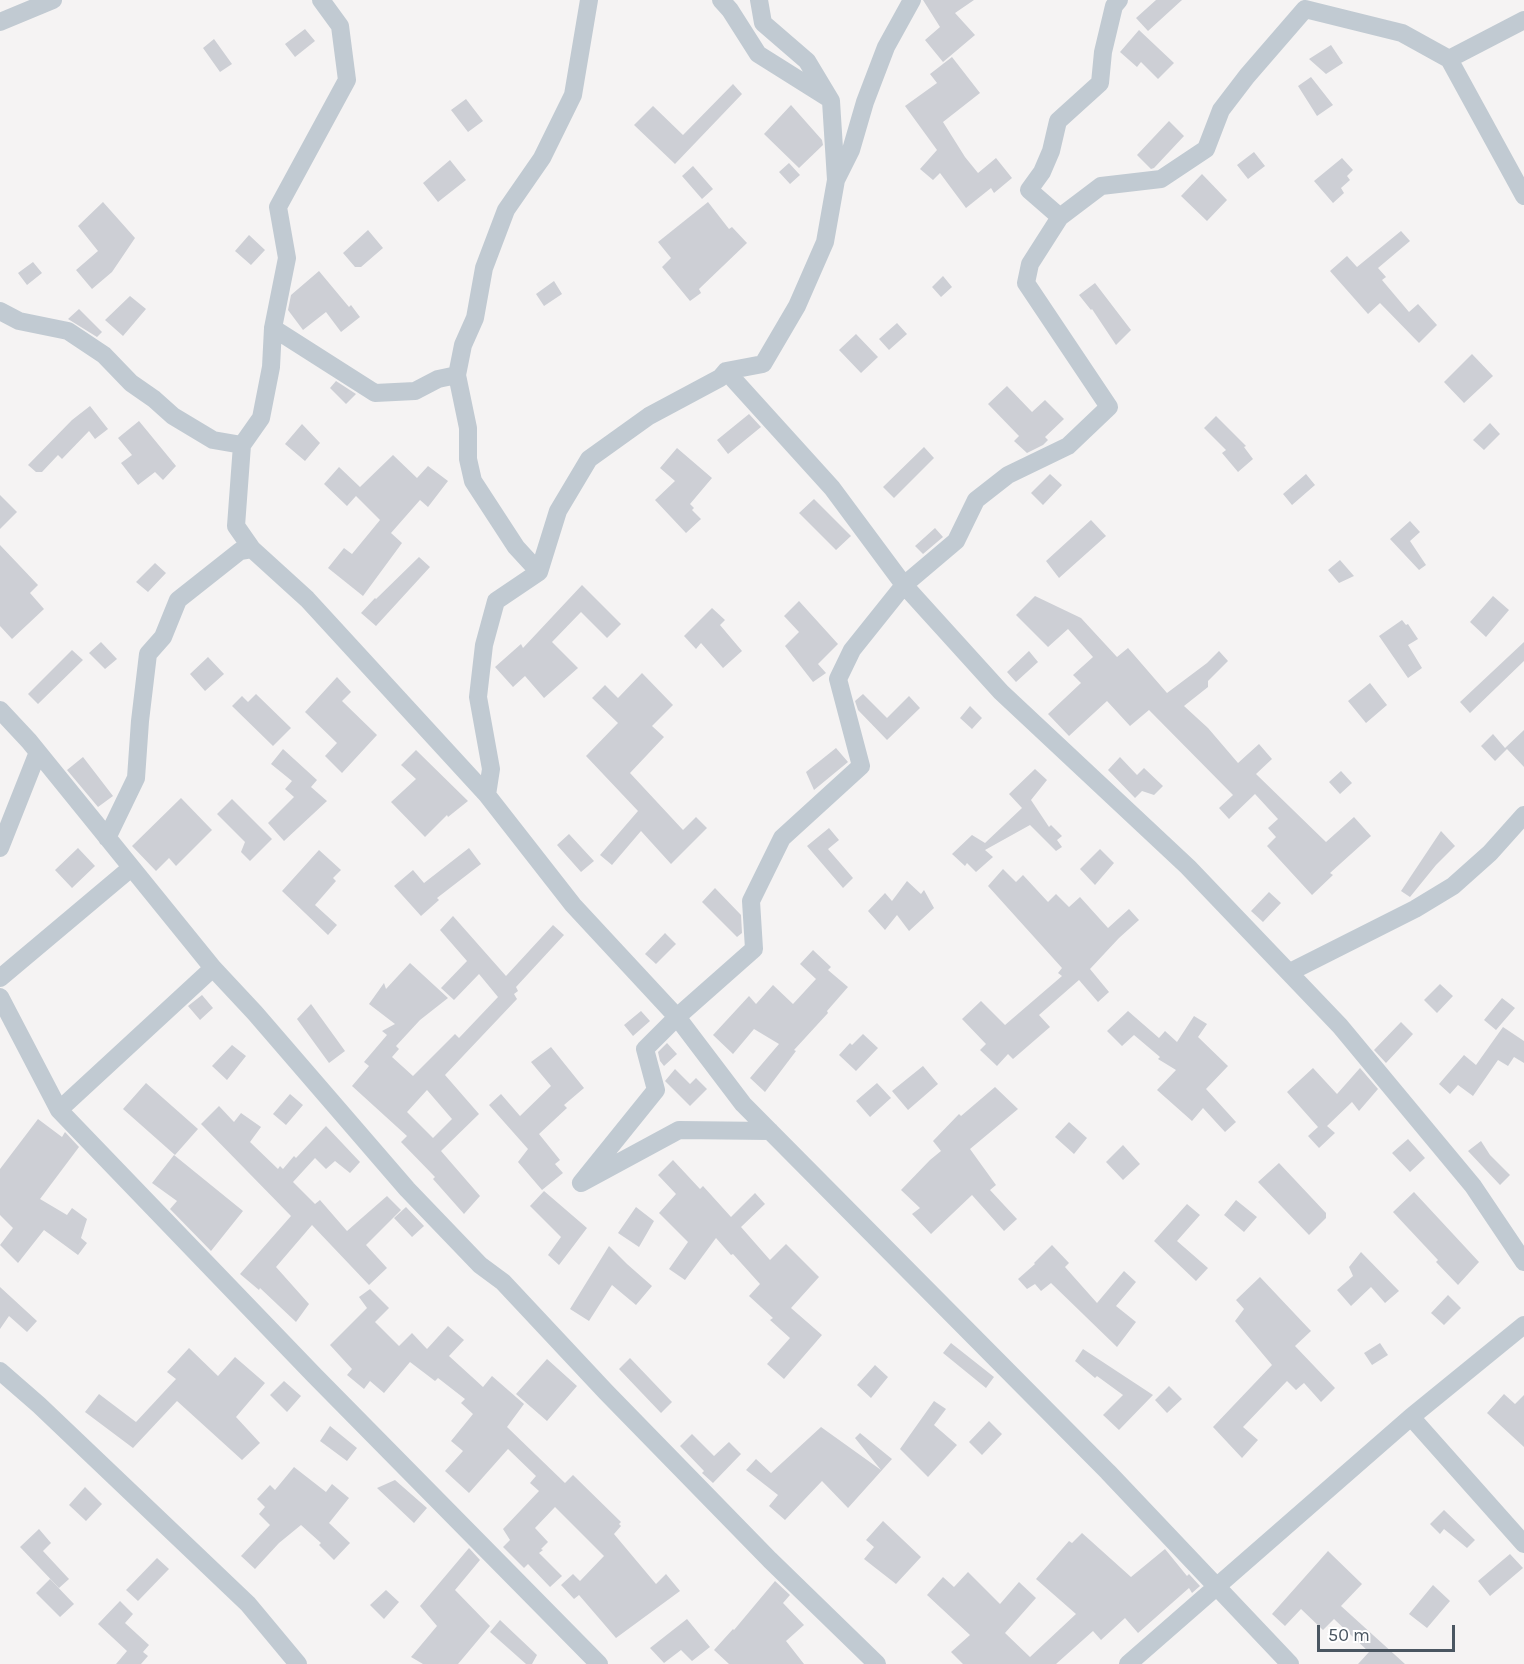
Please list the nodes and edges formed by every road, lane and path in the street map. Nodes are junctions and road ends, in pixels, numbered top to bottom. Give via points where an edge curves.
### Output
1 (53, 0) edge
2 (321, 0) edge
3 (589, 0) edge
4 (721, 0) edge
5 (759, 0) edge
6 (912, 0) edge
7 (1119, 0) edge
8 (1524, 20) edge
9 (0, 22) edge
10 (1449, 59) junction
11 (831, 101) junction
12 (836, 180) junction
13 (1524, 196) edge
14 (1060, 218) junction
15 (0, 311) edge
16 (273, 328) junction
17 (726, 371) junction
18 (457, 375) junction
19 (242, 445) junction
20 (252, 549) junction
21 (539, 572) junction
22 (903, 585) junction
23 (0, 710) edge
24 (38, 752) junction
25 (487, 795) junction
26 (1524, 815) edge
27 (107, 838) junction
28 (0, 848) edge
29 (131, 868) junction
30 (213, 968) junction
31 (1290, 972) junction
32 (0, 978) edge
33 (0, 997) edge
34 (677, 1017) junction
35 (59, 1110) junction
36 (770, 1131) junction
37 (1524, 1262) edge
38 (1524, 1325) edge
39 (0, 1371) edge
40 (1411, 1417) junction
41 (1524, 1544) edge
42 (1218, 1587) junction
43 (298, 1664) edge
44 (599, 1664) edge
45 (877, 1664) edge
46 (1128, 1664) edge
47 (1290, 1664) edge

1 - 9 street
2 - 16 street via 340,26 346,80 278,207 287,258
3 - 18 street via 573,95 542,158 506,210 484,268 475,318 463,345
4 - 11 street via 758,54
5 - 11 street via 763,23 807,61
6 - 12 street via 886,46 851,150
7 - 14 street via 1114,6 1103,52 1100,83 1058,121 1047,162 1029,190
8 - 10 street
10 - 13 street
10 - 14 street via 1402,33 1305,9 1221,110 1206,149 1161,179 1101,186
11 - 12 street
12 - 17 street via 825,242 798,306 763,364
14 - 22 street via 1030,264 1026,283 1109,407 1068,446 1008,475 976,500 956,541
15 - 19 street via 19,321 68,331 104,355 130,383 173,416 213,440
16 - 18 street via 375,393 415,391 438,379
16 - 19 street via 271,368 261,418
17 - 21 street via 720,378 649,416 589,459 558,511
17 - 22 street via 832,488
18 - 21 street via 468,428 472,481 516,547
19 - 20 street via 236,526
20 - 25 street via 307,599
20 - 27 street via 240,551 178,600 163,637 148,654 136,777
21 - 25 street via 496,601 484,645 478,697 491,769
22 - 31 street via 1001,692 1188,867
22 - 34 street via 852,650 838,679 861,766 782,838 751,901 754,949
23 - 24 street
24 - 27 street
24 - 28 street
25 - 34 street via 573,905
26 - 31 street via 1453,886
27 - 29 street
29 - 30 street
29 - 32 street
30 - 35 street
30 - 45 street via 480,1266 502,1282
31 - 37 street via 1473,1186
33 - 35 street
34 - 36 street via 743,1104
34 - 36 street via 645,1049 656,1090 581,1183 678,1130
35 - 44 street
36 - 42 street
38 - 40 street
39 - 43 street via 248,1604
40 - 41 street
40 - 42 street
42 - 46 street
42 - 47 street

